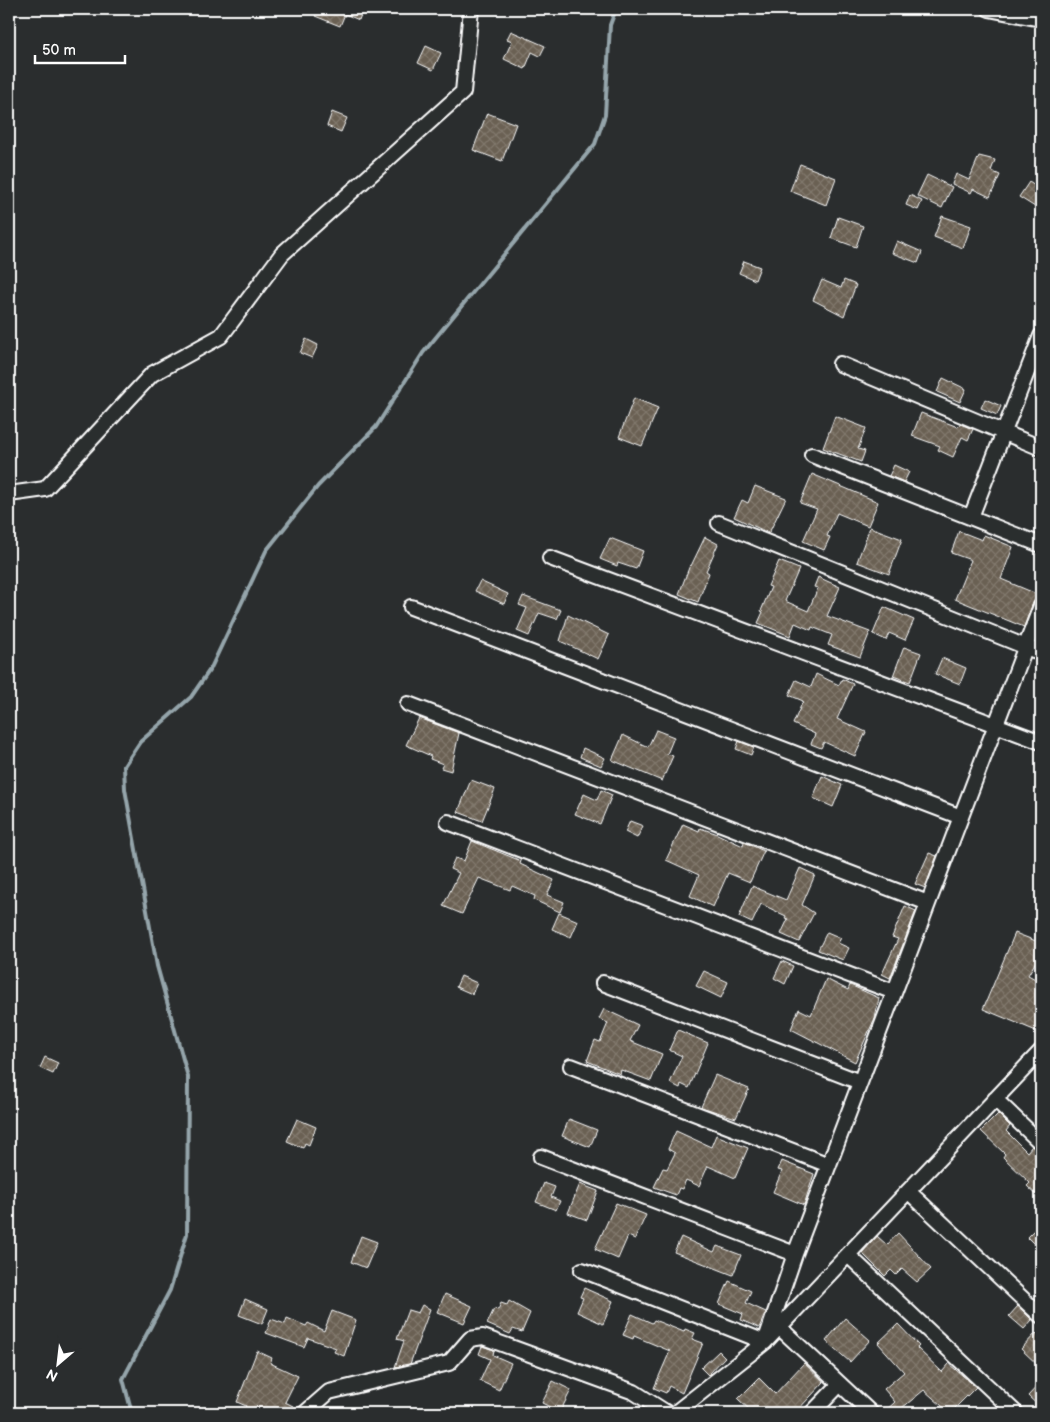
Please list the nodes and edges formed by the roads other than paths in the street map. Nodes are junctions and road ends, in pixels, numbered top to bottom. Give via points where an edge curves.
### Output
1 (471, 9) edge
2 (989, 9) edge
3 (1041, 19) edge
4 (1041, 336) edge
5 (840, 364) dead end
6 (1004, 432) junction
7 (1041, 448) edge
8 (812, 455) dead end
9 (9, 494) edge
10 (971, 517) junction
11 (719, 523) dead end
12 (1041, 545) edge
13 (550, 558) dead end
14 (1041, 606) edge
15 (411, 607) dead end
16 (1026, 647) junction
17 (1041, 653) edge
18 (408, 704) dead end
19 (997, 723) junction
20 (1041, 742) edge
21 (961, 817) junction
22 (448, 822) dead end
23 (928, 903) junction
24 (603, 983) dead end
25 (894, 992) junction
26 (1041, 1050) edge
27 (571, 1066) dead end
28 (860, 1082) junction
29 (995, 1099) junction
30 (1041, 1143) edge
31 (541, 1157) dead end
32 (829, 1165) junction
33 (908, 1191) junction
34 (795, 1254) junction
35 (848, 1255) junction
36 (582, 1270) dead end
37 (1041, 1316) edge
38 (779, 1327) junction
39 (765, 1342) junction
40 (840, 1384) junction
41 (305, 1413) edge
42 (667, 1413) edge
43 (675, 1413) edge
44 (812, 1413) edge
45 (871, 1413) edge
46 (1016, 1413) edge

1 - 9 street via 464,92 282,254 221,336 152,374 45,489
2 - 3 street
4 - 6 street
5 - 6 street
6 - 7 street
6 - 10 street
8 - 10 street
10 - 12 street
11 - 16 street
13 - 19 street
14 - 16 street
15 - 21 street
16 - 17 street
16 - 19 street
18 - 23 street
19 - 20 street
19 - 21 street
21 - 23 street
22 - 25 street
23 - 25 street
24 - 28 street
25 - 28 street
26 - 29 street
27 - 32 street
28 - 32 street
29 - 30 street
29 - 33 street
31 - 34 street
32 - 34 street
33 - 35 street
33 - 37 street
34 - 39 street
35 - 38 street
35 - 46 street
36 - 39 street
38 - 39 street
38 - 40 street
39 - 43 street
40 - 44 street
40 - 45 street
41 - 42 street via 329,1392 449,1363 470,1339 483,1337 634,1392

